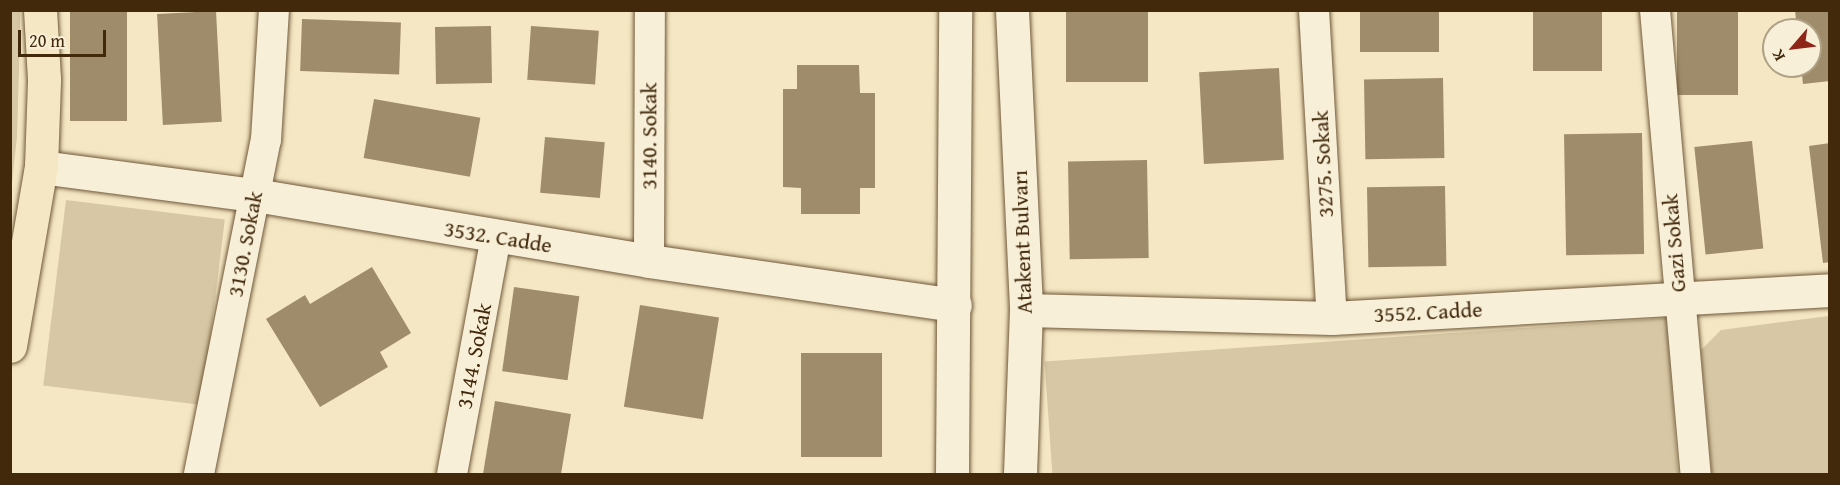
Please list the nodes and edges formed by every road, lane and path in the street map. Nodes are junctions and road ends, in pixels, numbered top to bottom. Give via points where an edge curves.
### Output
1 (40, 10) edge
2 (274, 10) edge
3 (650, 10) edge
4 (955, 10) edge
5 (1012, 10) edge
6 (1314, 10) edge
7 (1655, 10) edge
8 (41, 167) junction
9 (255, 195) junction
10 (496, 237) junction
11 (649, 261) junction
12 (1830, 291) edge
13 (1679, 297) junction
14 (955, 305) junction
15 (1026, 310) junction
16 (1332, 318) junction
17 (10, 346) edge
18 (200, 474) edge
19 (452, 474) edge
20 (952, 474) edge
21 (1020, 474) edge
22 (1696, 474) edge

1 - 8 main road via 44,79
2 - 9 street, 3130. Sokak via 266,140
3 - 11 street, 3140. Sokak
4 - 14 street
5 - 15 street, Atakent Bulvarı
6 - 16 street, 3275. Sokak
7 - 13 street, Gazi Sokak
8 - 9 street, 3532. Cadde
8 - 17 main road
9 - 10 street, 3532. Cadde
9 - 18 street, 3130. Sokak
10 - 11 street, 3532. Cadde
10 - 19 street, 3144. Sokak
11 - 14 street, 3532. Cadde
12 - 13 street, 3552. Cadde
13 - 16 street, 3552. Cadde
13 - 22 street, Gazi Sokak
14 - 20 street
15 - 16 street, 3552. Cadde
15 - 21 street, Atakent Bulvarı

